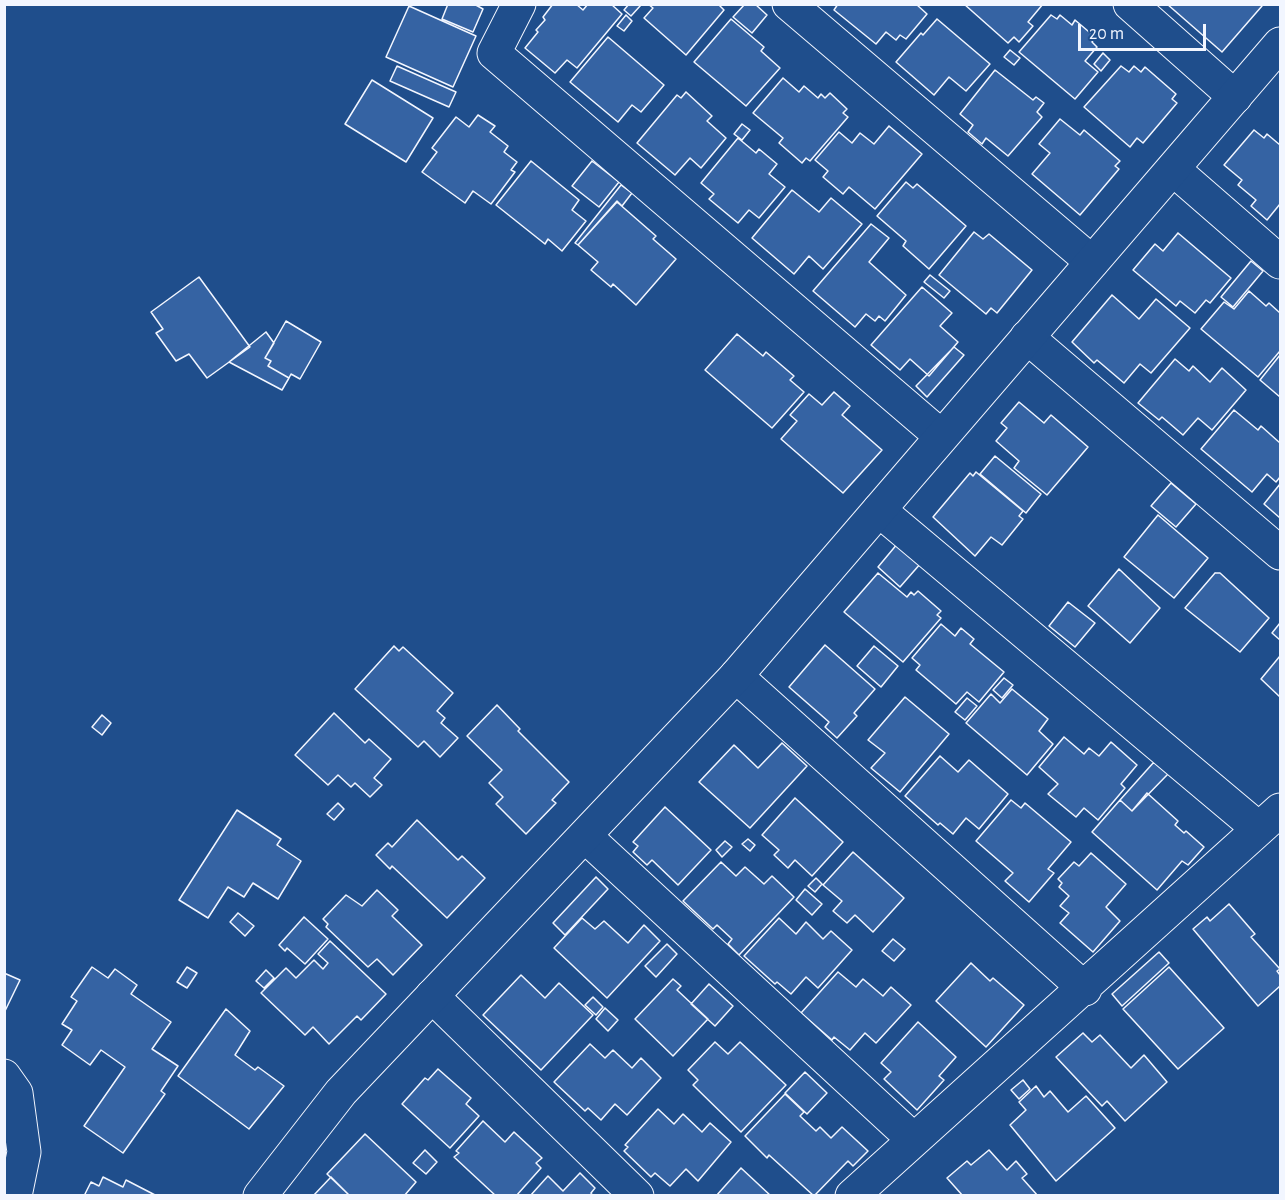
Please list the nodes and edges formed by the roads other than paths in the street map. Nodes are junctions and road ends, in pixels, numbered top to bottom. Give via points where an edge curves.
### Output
1 (519, 4) edge
2 (789, 4) edge
3 (1130, 4) edge
4 (1281, 44) edge
5 (1234, 98) junction
6 (1173, 169) junction
7 (1092, 261) junction
8 (1281, 261) edge
9 (1027, 337) junction
10 (941, 436) junction
11 (879, 510) junction
12 (1281, 553) edge
13 (736, 676) junction
14 (1270, 820) edge
15 (585, 836) junction
16 (1085, 988) junction
17 (432, 996) junction
18 (4, 1076) edge
19 (913, 1139) junction
20 (15, 1196) edge
21 (260, 1196) edge
22 (637, 1196) edge
23 (852, 1196) edge

1 - 10 street via 494,53
2 - 7 street
3 - 5 street
4 - 5 street
5 - 6 street
6 - 7 street
6 - 8 street
7 - 9 street
9 - 10 street
9 - 12 street
10 - 11 street
11 - 13 street
11 - 14 street
13 - 15 street
13 - 16 street
14 - 16 street
15 - 17 street
15 - 19 street
16 - 19 street
17 - 21 street via 340,1092
17 - 22 street
18 - 20 street via 16,1093 24,1152
19 - 23 street

